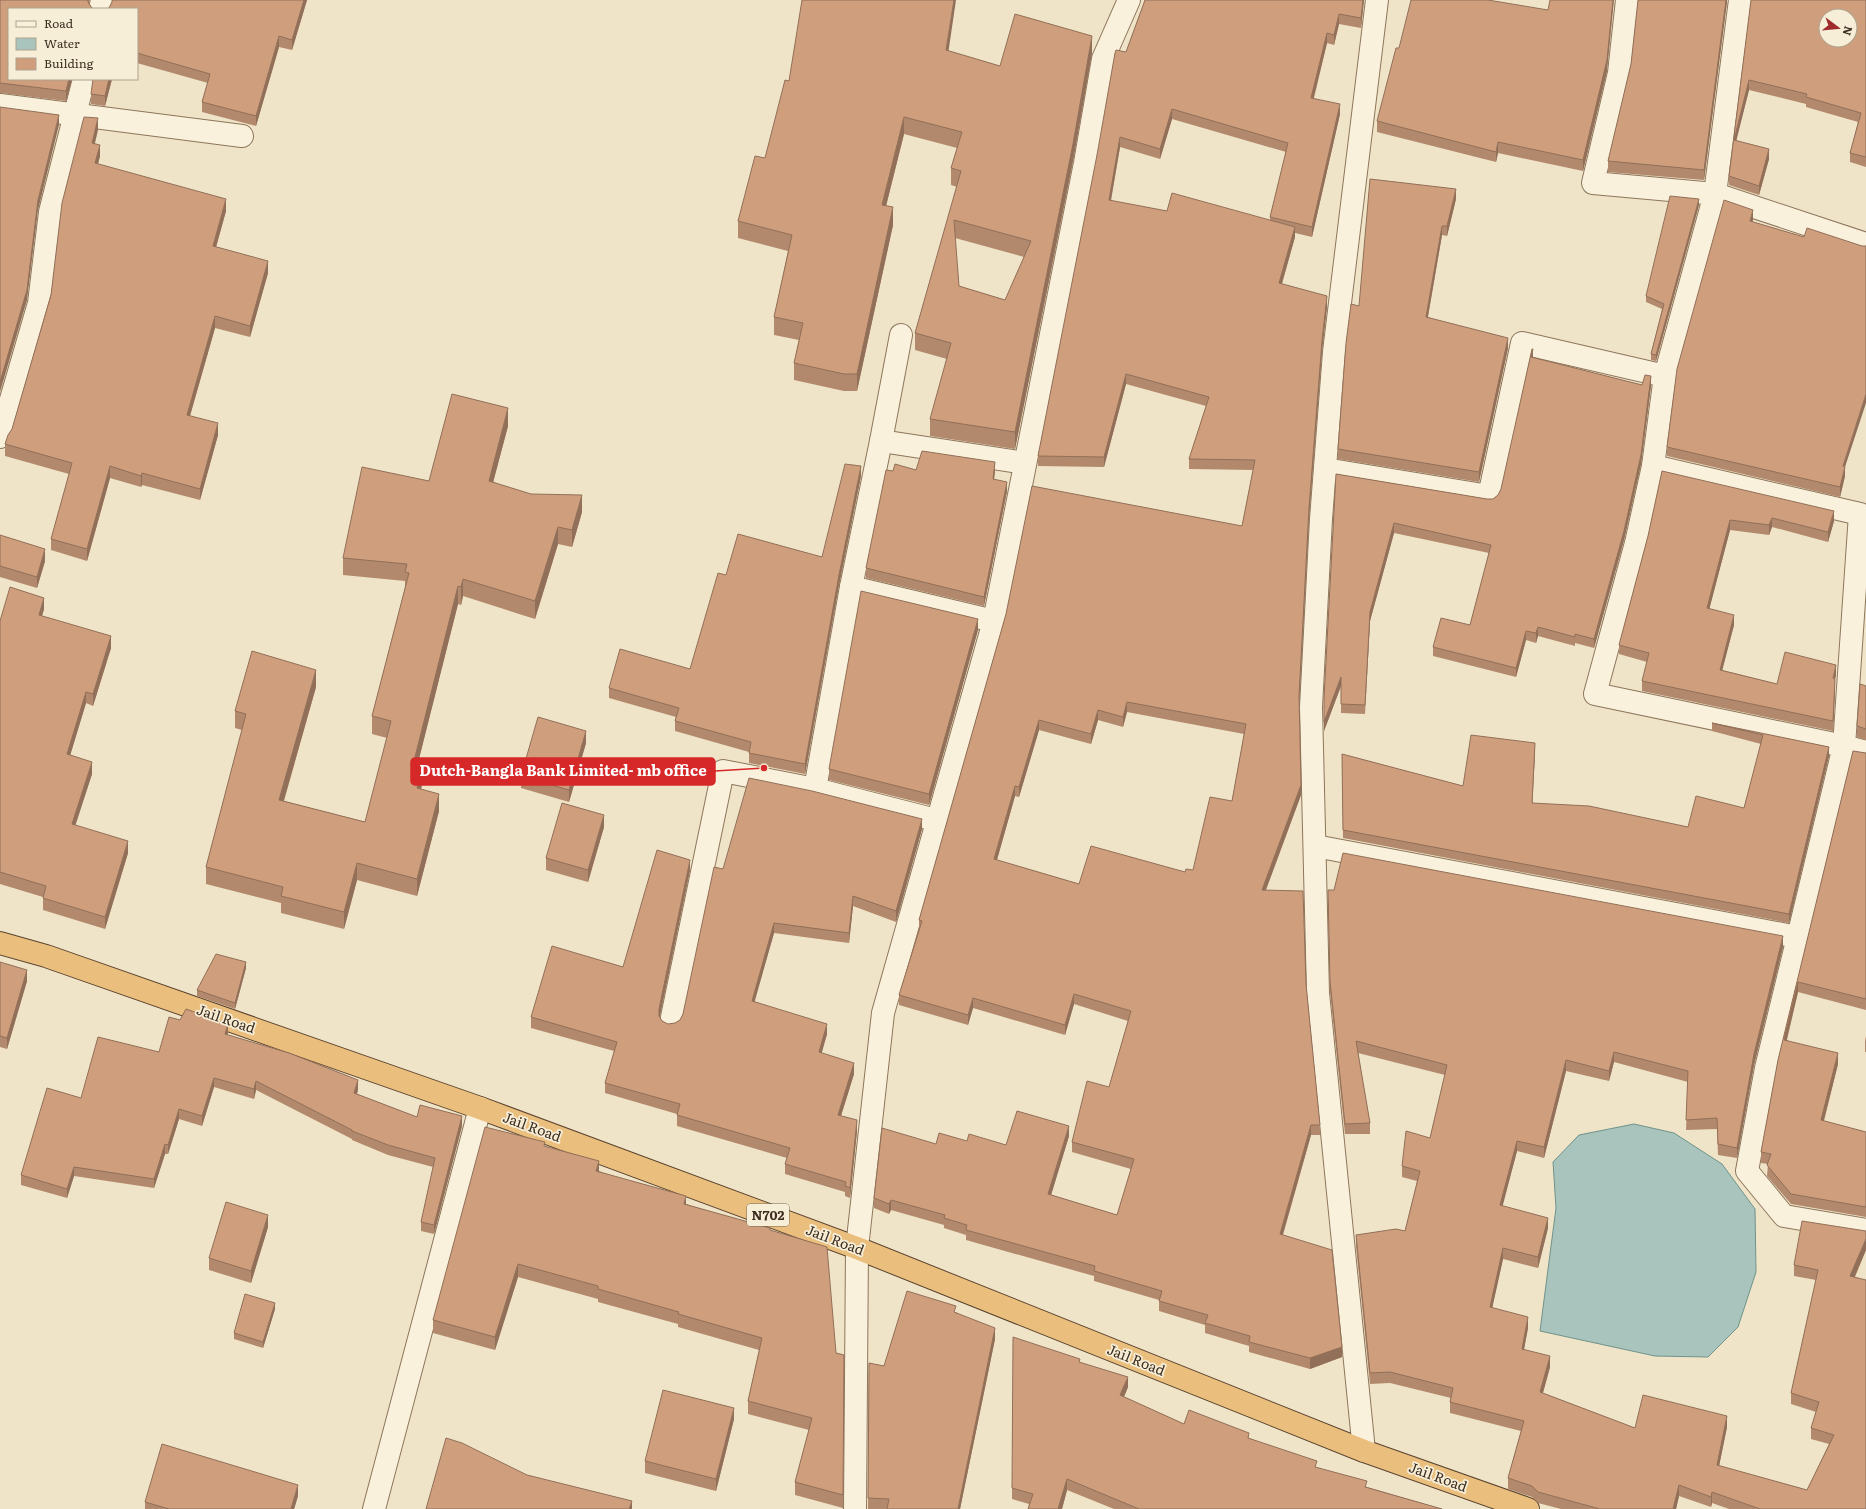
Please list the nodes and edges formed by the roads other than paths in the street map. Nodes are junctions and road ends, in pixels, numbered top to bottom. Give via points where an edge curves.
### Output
1 (1129, 0) edge
2 (1377, 0) edge
3 (1627, 0) edge
4 (1740, 0) edge
5 (84, 80) edge
6 (0, 105) edge
7 (75, 114) junction
8 (242, 136) dead end
9 (1715, 194) junction
10 (1866, 244) edge
11 (901, 335) dead end
12 (1665, 376) junction
13 (0, 437) edge
14 (881, 441) junction
15 (1025, 463) junction
16 (1653, 466) junction
17 (1325, 469) junction
18 (851, 587) junction
19 (994, 621) junction
20 (1844, 746) junction
21 (1866, 752) edge
22 (815, 789) junction
23 (936, 820) junction
24 (1315, 846) junction
25 (1798, 937) junction
26 (0, 943) edge
27 (671, 1022) edge
28 (480, 1108) junction
29 (1866, 1230) edge
30 (856, 1248) junction
31 (1364, 1451) junction
32 (374, 1509) edge
33 (855, 1509) edge
34 (1528, 1509) edge

1 - 15 street via 1103,59 1085,163
2 - 17 street via 1334,352
3 - 9 street via 1619,73 1593,183
4 - 9 street
5 - 7 street
6 - 7 street
7 - 8 street
7 - 13 street via 50,212 39,302
9 - 10 street
9 - 12 street
11 - 14 street
12 - 16 street
12 - 17 street via 1522,343 1489,496
14 - 15 street
14 - 18 street
15 - 19 street
16 - 20 street via 1860,514
16 - 20 street via 1636,543 1595,694
17 - 24 street via 1311,707
18 - 19 street
18 - 22 street
19 - 23 street
20 - 21 street
20 - 25 street
22 - 23 street
22 - 27 street via 723,771
23 - 30 street via 883,1013
24 - 25 street
24 - 31 street via 1318,993
25 - 29 street via 1766,1068 1746,1171 1784,1216
26 - 28 highway, Jail Road / N702 via 46,956
28 - 30 highway, Jail Road / N702
28 - 32 street
30 - 31 highway, Jail Road / N702
30 - 33 street
31 - 34 highway, Jail Road / N702

